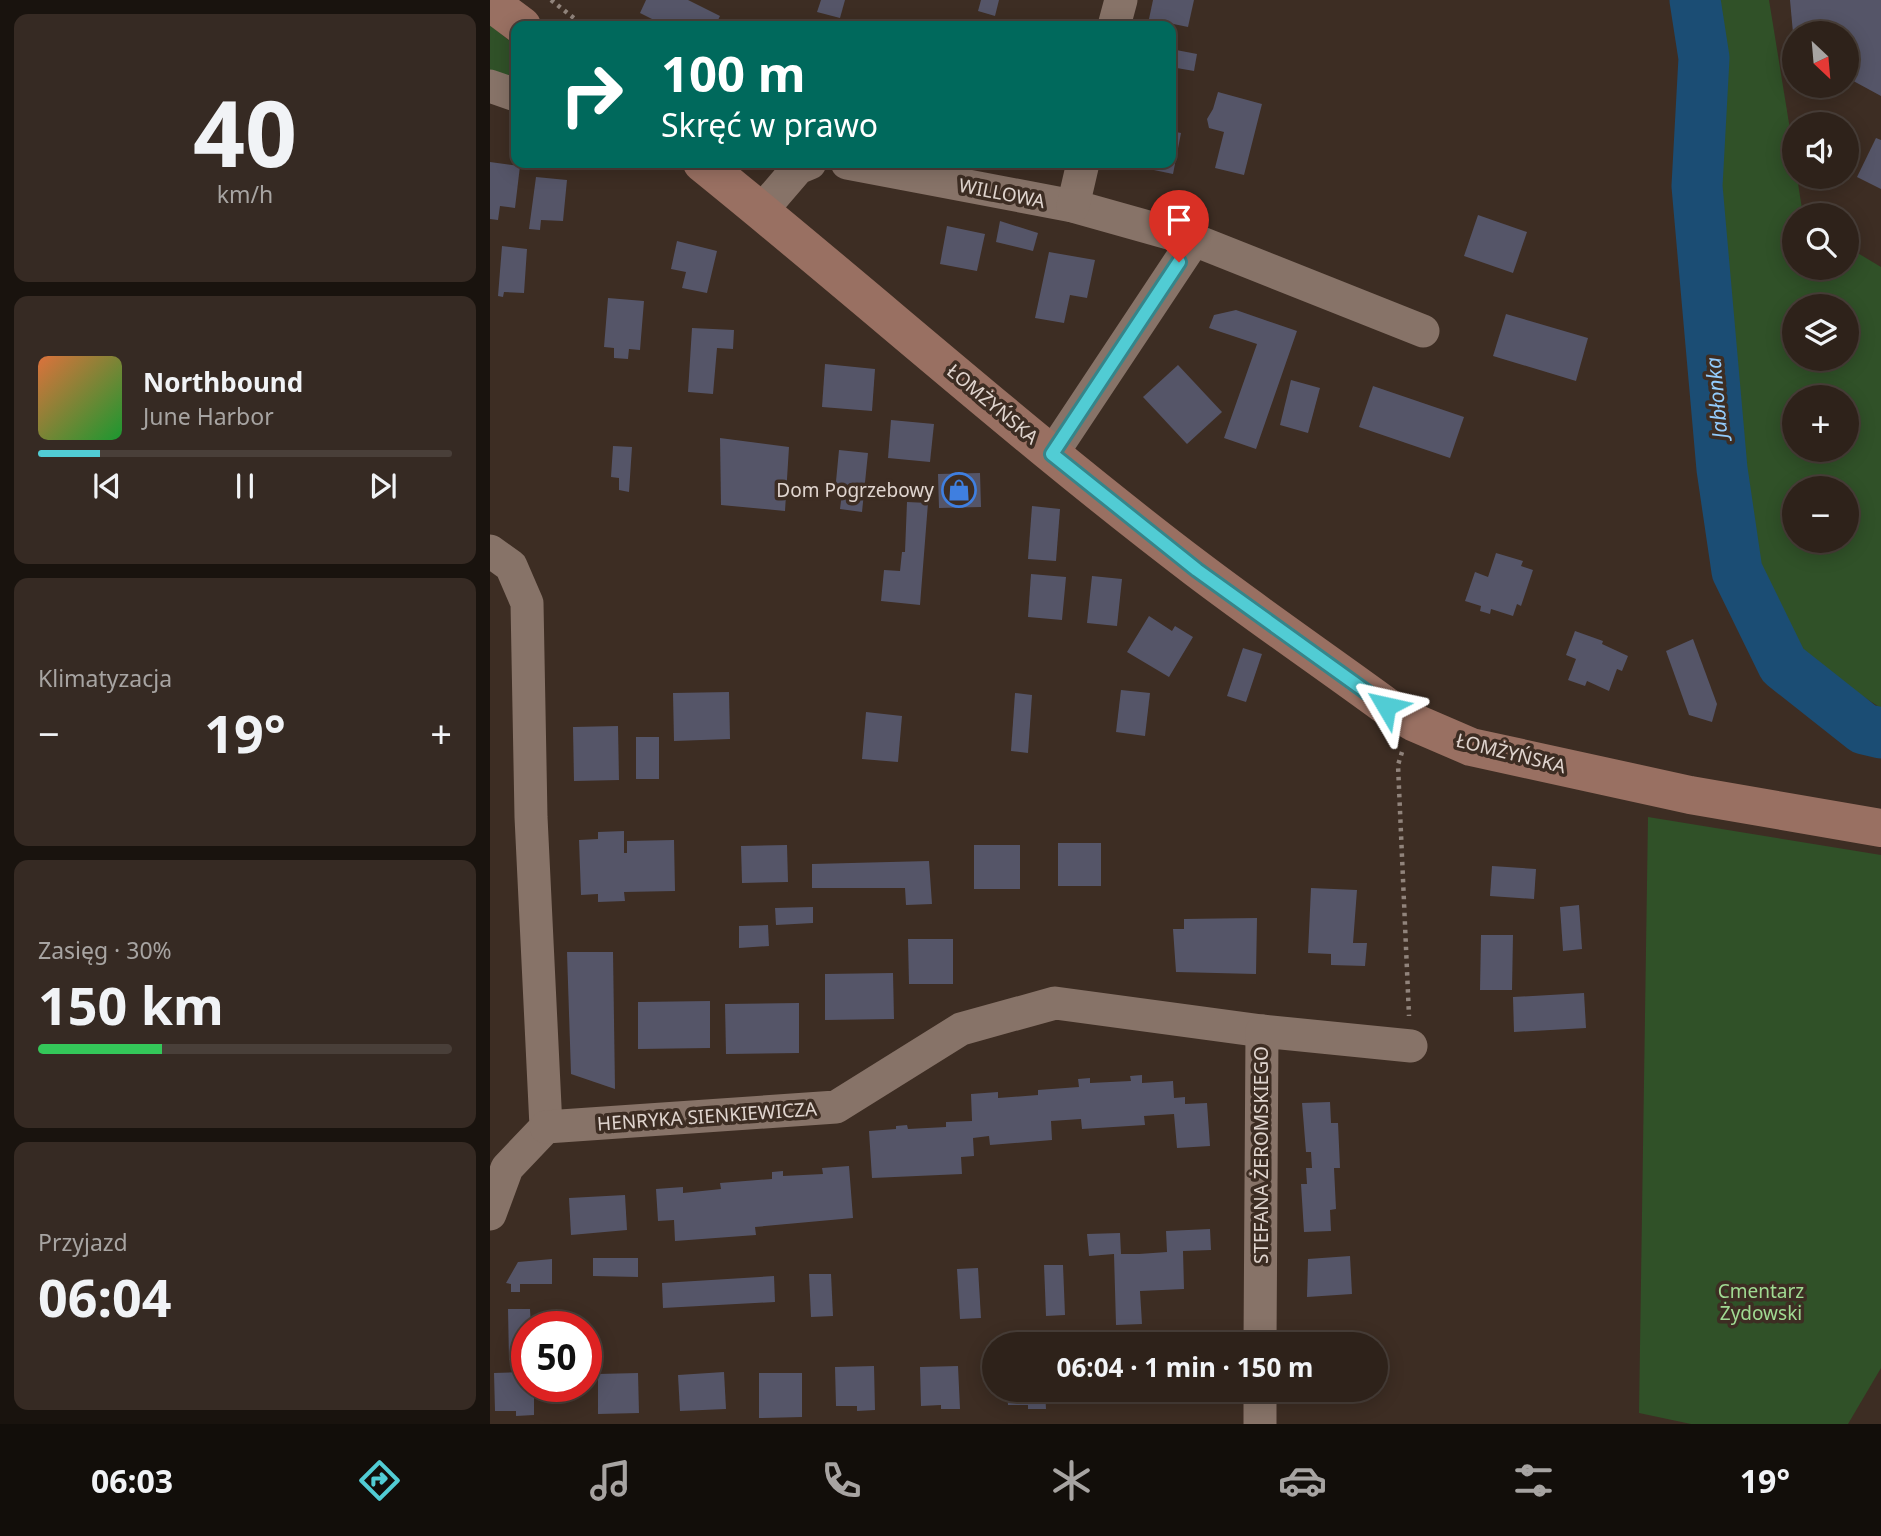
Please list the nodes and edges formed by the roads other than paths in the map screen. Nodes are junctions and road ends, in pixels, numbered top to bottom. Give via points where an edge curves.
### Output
1 (1121, 0) edge
2 (490, 2) edge
3 (515, 21) edge
4 (1115, 21) edge
5 (490, 86) edge
6 (511, 93) edge
7 (708, 168) edge
8 (798, 168) edge
9 (873, 168) edge
10 (1082, 168) edge
11 (1073, 206) junction
12 (762, 210) junction
13 (1194, 240) junction
14 (1423, 331) dead end
15 (1052, 454) junction
16 (501, 559) edge
17 (1881, 828) edge
18 (1262, 1031) junction
19 (1411, 1046) road end
20 (546, 1127) junction
21 (490, 1214) edge
22 (1261, 1332) edge
23 (1260, 1402) edge
24 (1260, 1424) edge

1 - 4 street
2 - 3 main road
5 - 6 street
7 - 12 main road, ŁOMŻYŃSKA
8 - 12 street
9 - 11 street, WILLOWA
10 - 11 street, WILLOWA
11 - 13 street
12 - 15 main road, ŁOMŻYŃSKA
13 - 14 street
13 - 15 street
15 - 17 main road, ŁOMŻYŃSKA via 1197,570 1413,722 1471,747 1690,795
16 - 20 street via 527,603 531,817
18 - 19 street, STEFANA ŻEROMSKIEGO
18 - 20 street, HENRYKA SIENKIEWICZA via 1055,1003 961,1029 836,1107
18 - 22 street, STEFANA ŻEROMSKIEGO
20 - 21 street via 508,1168
23 - 24 street

